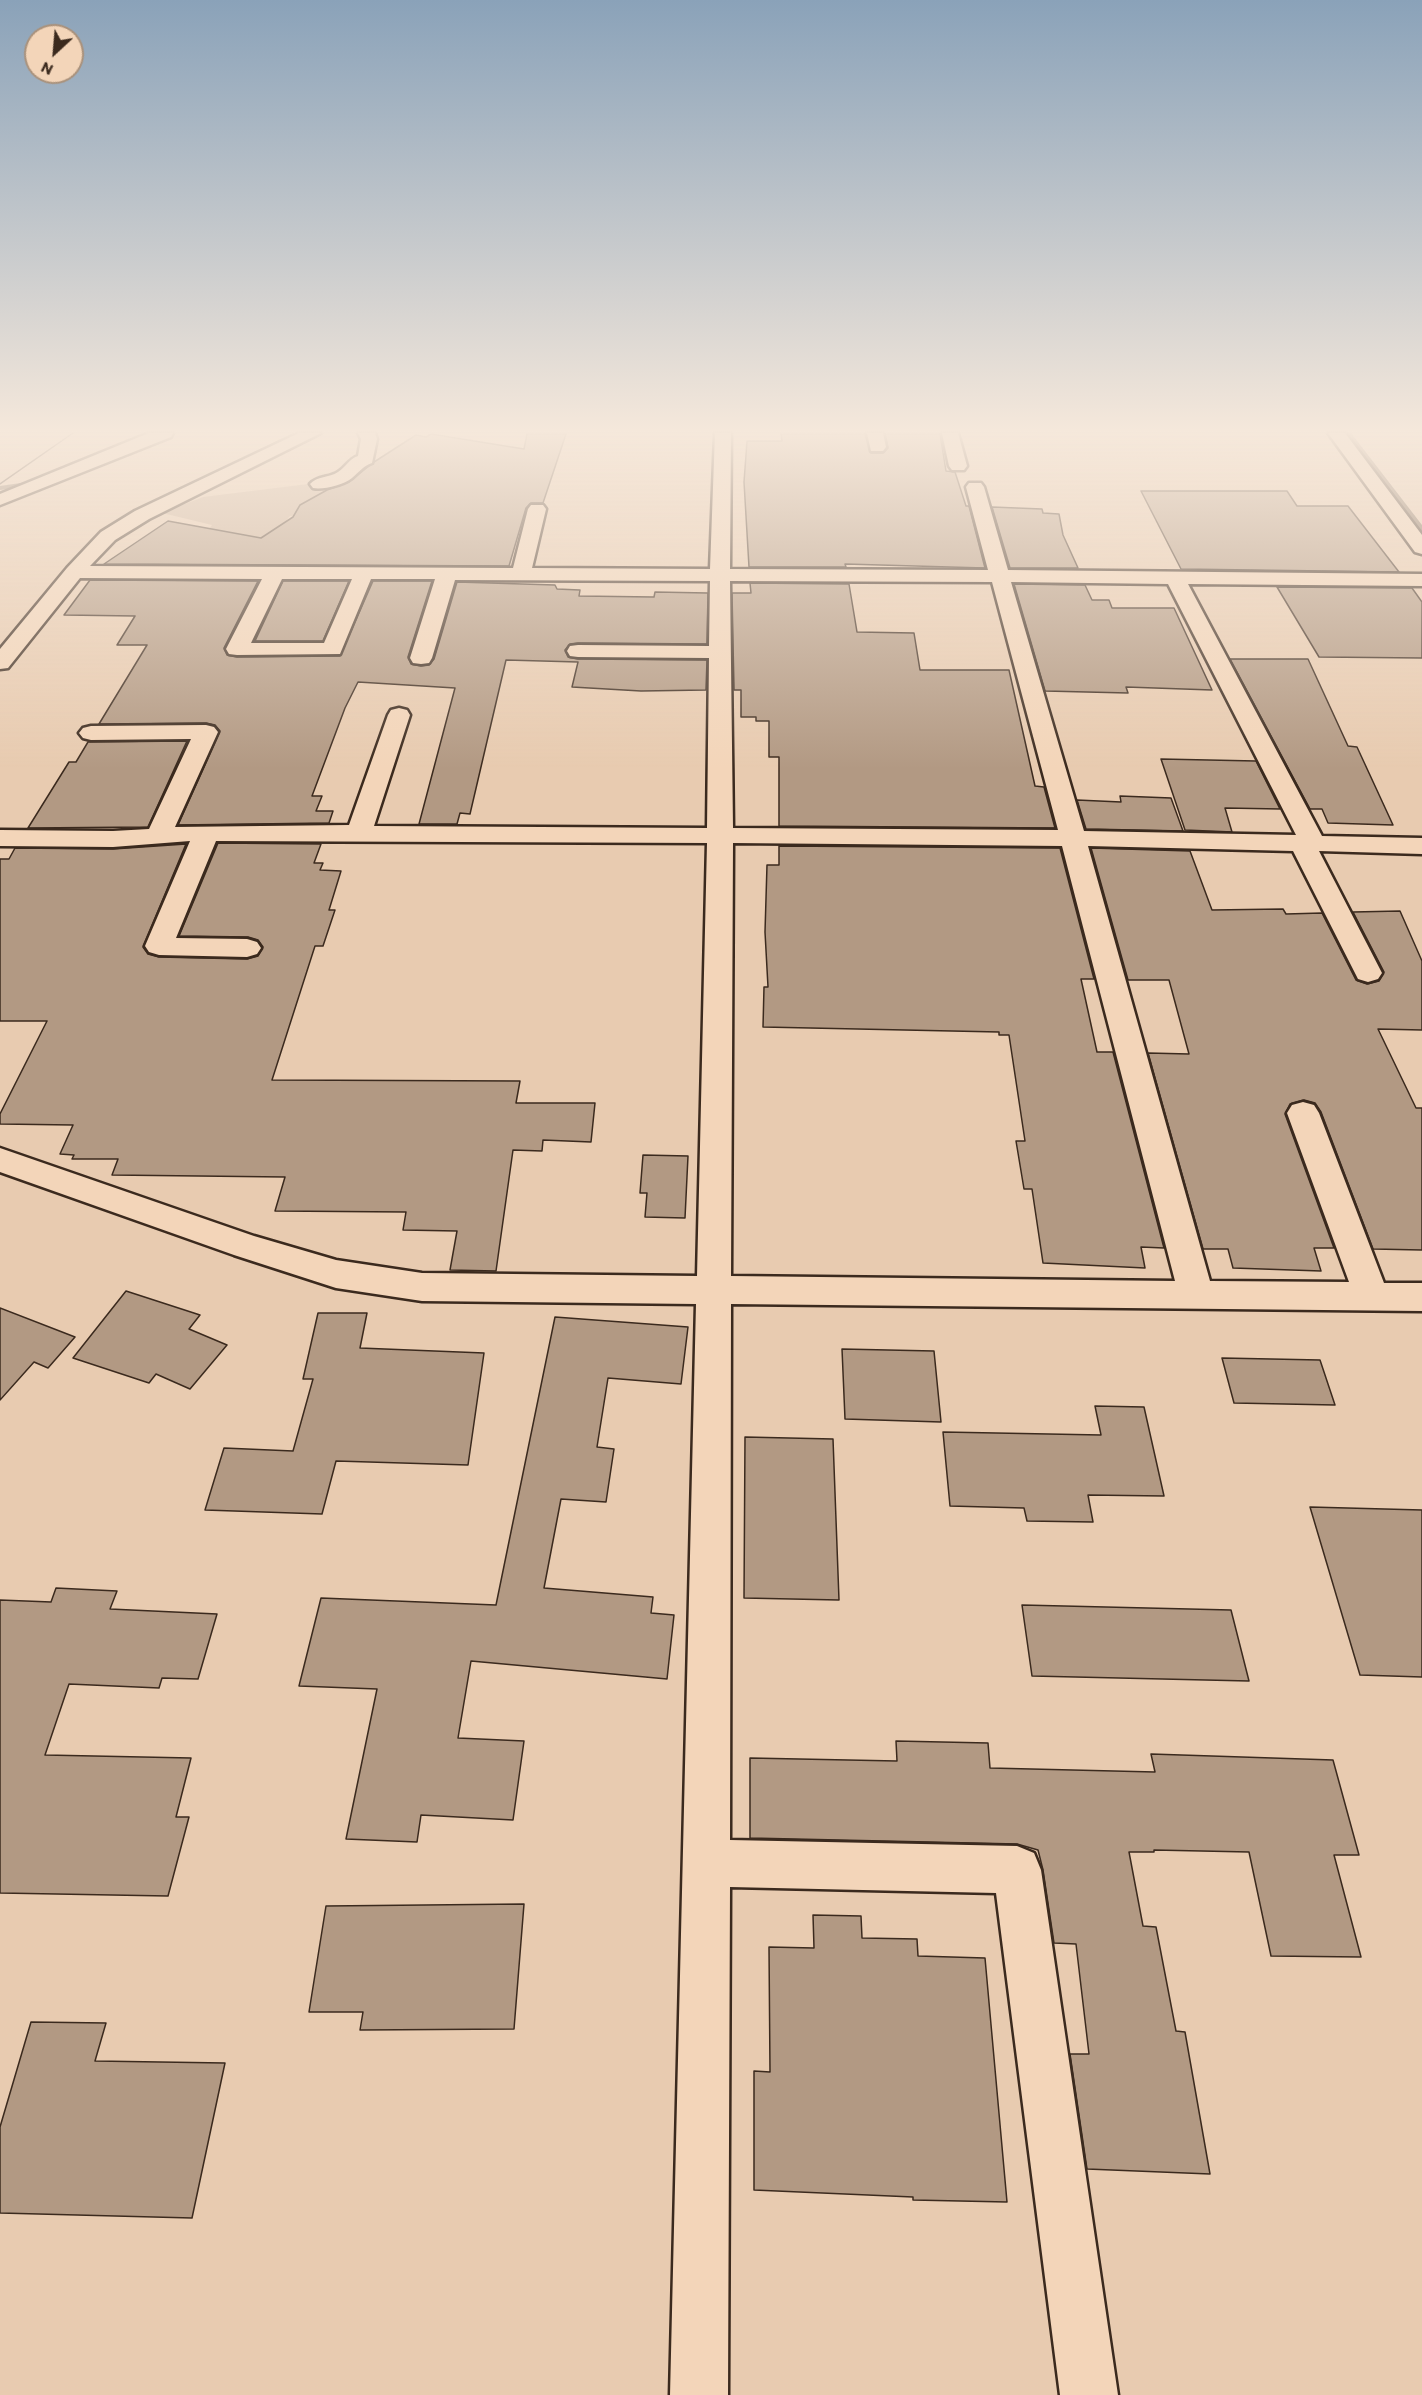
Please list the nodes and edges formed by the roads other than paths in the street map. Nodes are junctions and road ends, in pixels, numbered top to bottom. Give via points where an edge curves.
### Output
1 (98, 545) edge
2 (528, 545) edge
3 (721, 545) edge
4 (991, 545) edge
5 (75, 572) junction
6 (275, 573) junction
7 (364, 573) junction
8 (447, 574) junction
9 (521, 574) junction
10 (720, 575) junction
11 (1000, 576) junction
12 (1176, 579) junction
13 (1422, 580) edge
14 (578, 651) dead end
15 (720, 652) junction
16 (422, 658) dead end
17 (0, 663) edge
18 (399, 715) dead end
19 (91, 733) dead end
20 (206, 833) junction
21 (359, 834) junction
22 (159, 836) junction
23 (720, 836) junction
24 (0, 838) edge
25 (1073, 838) junction
26 (1308, 845) junction
27 (1422, 846) edge
28 (247, 948) dead end
29 (1368, 973) dead end
30 (1303, 1113) dead end
31 (0, 1160) edge
32 (712, 1289) junction
33 (1196, 1294) junction
34 (1372, 1296) junction
35 (1422, 1297) edge
36 (706, 1863) junction
37 (699, 2395) edge
38 (1089, 2395) edge

1 - 5 street
2 - 9 street
3 - 10 street
4 - 11 street
5 - 6 street
5 - 17 street
6 - 7 street
6 - 7 street via 237,649 332,649
7 - 8 street
8 - 9 street
8 - 16 street
9 - 10 street
10 - 11 street
10 - 15 street
11 - 12 street
11 - 25 street
12 - 13 street
12 - 26 street
14 - 15 street
15 - 23 street
18 - 21 street
19 - 22 street via 206,732
20 - 21 street
20 - 22 street
20 - 28 street via 159,946
21 - 23 street
22 - 24 street
23 - 25 street
23 - 32 street
25 - 26 street
25 - 33 street
26 - 27 street
26 - 29 street
30 - 34 street
31 - 32 street via 336,1274 422,1287
32 - 33 street
32 - 36 street
33 - 34 street
34 - 35 street
36 - 37 street
36 - 38 street via 1017,1870

